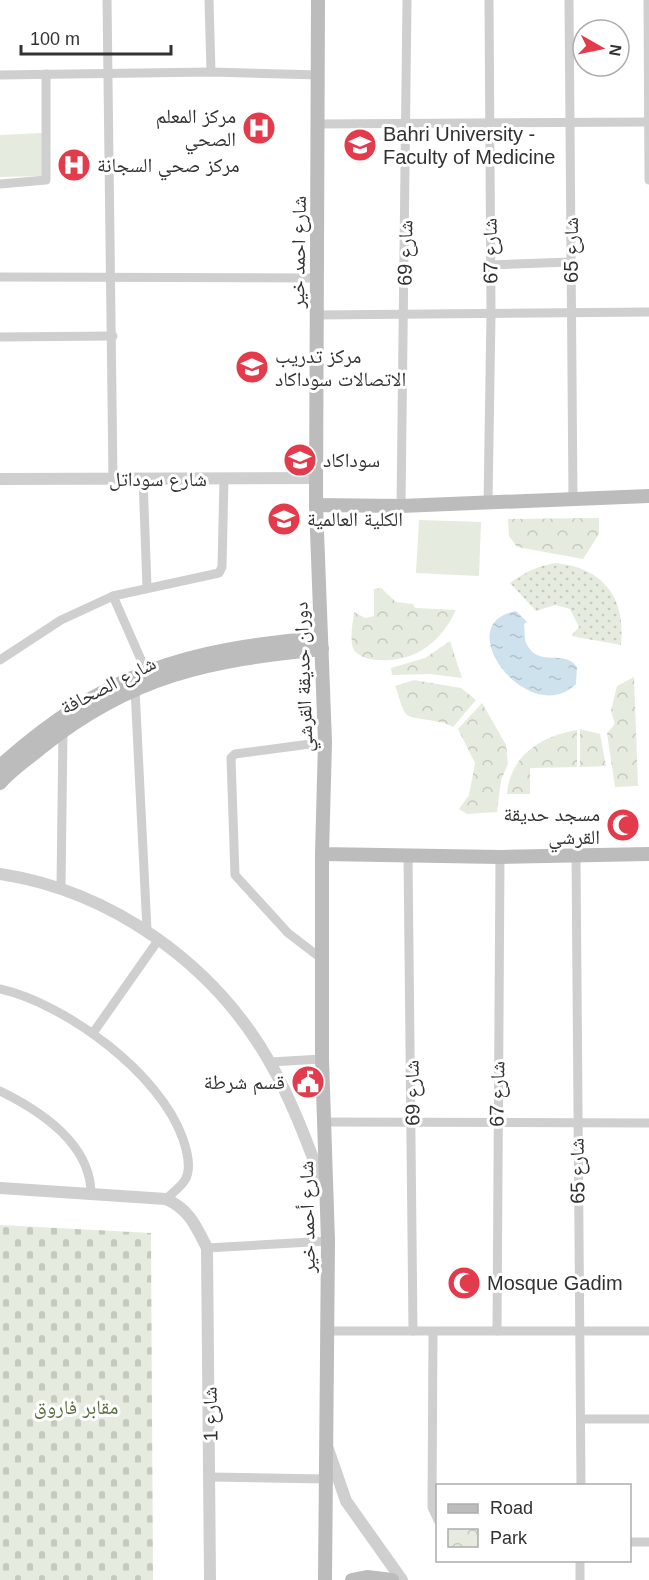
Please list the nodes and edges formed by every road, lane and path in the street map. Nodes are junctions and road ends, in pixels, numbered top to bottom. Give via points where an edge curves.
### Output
1 (108, 0) edge
2 (209, 0) edge
3 (318, 0) edge
4 (407, 0) edge
5 (489, 0) edge
6 (569, 0) edge
7 (648, 0) edge
8 (211, 72) junction
9 (108, 73) junction
10 (46, 74) junction
11 (0, 75) edge
12 (319, 75) junction
13 (649, 122) edge
14 (570, 123) junction
15 (318, 124) junction
16 (488, 124) junction
17 (406, 125) junction
18 (649, 180) edge
19 (0, 184) edge
20 (571, 262) junction
21 (490, 265) junction
22 (0, 277) edge
23 (112, 277) junction
24 (317, 278) junction
25 (649, 312) edge
26 (491, 314) junction
27 (571, 314) junction
28 (317, 315) junction
29 (404, 315) junction
30 (113, 336) junction
31 (0, 337) edge
32 (143, 478) junction
33 (224, 478) junction
34 (316, 478) junction
35 (0, 479) edge
36 (113, 479) junction
37 (649, 496) edge
38 (573, 501) junction
39 (488, 502) junction
40 (316, 505) junction
41 (401, 506) junction
42 (147, 587) junction
43 (113, 596) junction
44 (322, 644) junction
45 (0, 660) edge
46 (146, 671) junction
47 (135, 689) junction
48 (63, 730) junction
49 (325, 742) junction
50 (0, 766) edge
51 (0, 783) edge
52 (322, 854) junction
53 (649, 854) edge
54 (408, 855) junction
55 (576, 856) junction
56 (500, 857) junction
57 (0, 874) edge
58 (62, 888) junction
59 (147, 930) junction
60 (159, 939) junction
61 (322, 959) junction
62 (0, 989) edge
63 (93, 1032) junction
64 (322, 1059) junction
65 (270, 1062) junction
66 (0, 1091) edge
67 (413, 1121) junction
68 (496, 1121) junction
69 (325, 1122) junction
70 (576, 1123) junction
71 (649, 1123) edge
72 (0, 1188) edge
73 (91, 1194) junction
74 (327, 1194) junction
75 (166, 1199) junction
76 (328, 1241) junction
77 (207, 1248) junction
78 (327, 1331) junction
79 (413, 1331) junction
80 (497, 1331) junction
81 (579, 1331) junction
82 (649, 1331) edge
83 (433, 1332) junction
84 (581, 1419) junction
85 (649, 1419) edge
86 (325, 1440) junction
87 (210, 1477) junction
88 (325, 1479) junction
89 (581, 1484) edge
90 (436, 1516) edge
91 (631, 1542) edge
92 (649, 1542) edge
93 (580, 1562) edge
94 (210, 1580) edge
95 (325, 1580) edge
96 (352, 1580) edge
97 (392, 1580) edge
98 (402, 1580) edge
99 (580, 1580) edge

1 - 9 street
2 - 8 street
3 - 12 main road, شارع احمد خير
4 - 17 street, شارع 69
5 - 16 street, شارع 67
6 - 14 street, شارع 65
7 - 13 street
8 - 9 street
8 - 12 street
9 - 10 street
9 - 23 street
10 - 11 street
10 - 19 street via 46,180
12 - 15 main road, شارع احمد خير
13 - 14 street
13 - 18 street
14 - 16 street
14 - 20 street, شارع 65
15 - 17 street
15 - 24 main road, شارع احمد خير
16 - 17 street
16 - 21 street, شارع 67
17 - 29 street, شارع 69
20 - 21 street
20 - 27 street, شارع 65
21 - 26 street, شارع 67
22 - 23 street
23 - 24 street
23 - 30 street
24 - 28 main road, شارع احمد خير
25 - 27 street
26 - 27 street
26 - 29 street
26 - 39 street, شارع 67
27 - 38 street, شارع 65
28 - 29 street
28 - 34 main road, شارع احمد خير
29 - 41 street, شارع 69
30 - 31 street
30 - 36 street
32 - 33 street, شارع سوداتل
32 - 36 street, شارع سوداتل
32 - 42 street
33 - 34 street, شارع سوداتل
33 - 42 street via 221,571
34 - 40 main road, شارع احمد خير
35 - 36 street, شارع سوداتل
37 - 38 main road
38 - 39 main road
39 - 41 main road
40 - 41 main road
40 - 44 main road, دوران حديقة القرشي
42 - 43 street
43 - 45 street via 61,620
43 - 46 street
44 - 46 main road, شارع الصحافة via 233,647
44 - 47 main road, شارع الصحافة via 224,660
44 - 49 main road, دوران حديقة القرشي
46 - 50 main road, شارع الصحافة via 84,702
47 - 48 main road, شارع الصحافة
47 - 59 street
48 - 51 main road, شارع الصحافة
48 - 58 street
49 - 52 main road, دوران حديقة القرشي
49 - 61 street via 235,754 231,758 235,875 288,933
52 - 54 main road
52 - 61 main road, شارع أحمد خير
53 - 55 main road
54 - 56 main road
54 - 67 street, شارع 69
55 - 56 main road
55 - 70 street, شارع 65
56 - 68 street, شارع 67
57 - 58 street
58 - 59 street
59 - 60 street
60 - 63 street
60 - 65 street via 211,986
61 - 64 main road, شارع أحمد خير
62 - 63 street
63 - 75 street via 140,1075 160,1098 179,1130 188,1169 186,1179
64 - 65 street
64 - 69 main road, شارع أحمد خير
65 - 74 street
66 - 73 street via 59,1129 87,1166
67 - 68 street
67 - 69 street
67 - 79 street, شارع 69
68 - 70 street
68 - 80 street, شارع 67
69 - 74 main road, شارع أحمد خير
70 - 71 street
70 - 81 street, شارع 65
72 - 73 street
73 - 75 street
74 - 76 main road, شارع أحمد خير
75 - 77 street via 191,1216
76 - 77 street
76 - 78 main road, شارع أحمد خير
77 - 87 street, شارع 1
78 - 79 street
78 - 86 main road, شارع أحمد خير
79 - 83 street
80 - 81 street
80 - 83 street
81 - 82 street
81 - 84 street, شارع 65
83 - 90 street via 432,1507
84 - 85 street
84 - 89 street, شارع 65
86 - 88 main road, شارع أحمد خير
86 - 98 street via 346,1501
87 - 88 street
87 - 94 street, شارع 1
88 - 95 main road, شارع أحمد خير
91 - 92 street
93 - 99 street
96 - 97 main road

